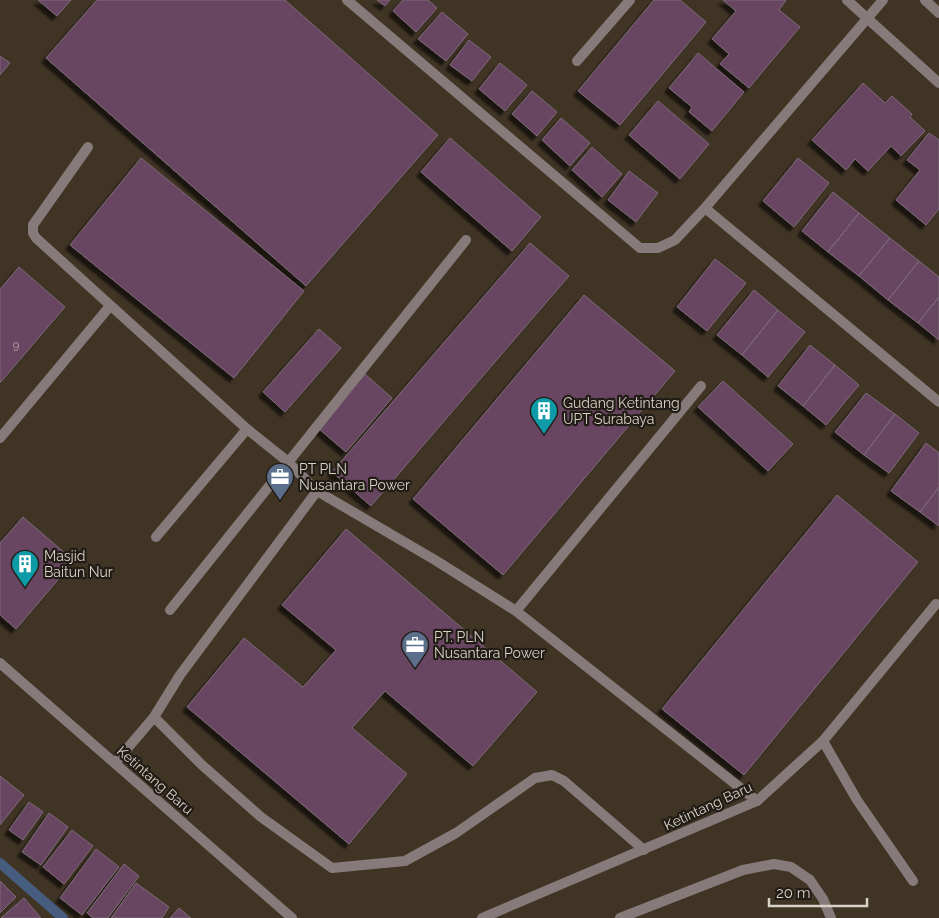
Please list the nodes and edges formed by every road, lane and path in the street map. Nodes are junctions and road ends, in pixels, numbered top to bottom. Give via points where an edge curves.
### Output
1 (347, 0) edge
2 (630, 0) edge
3 (847, 0) edge
4 (883, 0) edge
5 (925, 0) edge
6 (939, 12) edge
7 (867, 18) junction
8 (577, 61) dead end
9 (939, 83) edge
10 (88, 147) dead end
11 (705, 208) junction
12 (466, 240) dead end
13 (110, 306) junction
14 (701, 386) dead end
15 (939, 402) edge
16 (247, 429) junction
17 (0, 438) edge
18 (287, 461) junction
19 (317, 491) junction
20 (156, 538) dead end
21 (936, 604) dead end
22 (170, 610) dead end
23 (516, 611) junction
24 (0, 663) edge
25 (154, 717) junction
26 (823, 741) junction
27 (115, 763) junction
28 (757, 801) junction
29 (644, 850) junction
30 (913, 881) dead end
31 (292, 918) edge
32 (482, 918) edge
33 (620, 918) edge
34 (831, 918) edge

1 - 11 street via 640,248 658,248 675,240
2 - 8 street
3 - 7 street
4 - 7 street
5 - 6 street
7 - 9 street
7 - 11 street
10 - 13 street via 33,225 33,233
11 - 15 street
12 - 18 street
13 - 16 street
13 - 17 street
14 - 23 street
16 - 18 street
16 - 20 street
18 - 19 street
18 - 22 street
19 - 23 street
19 - 25 street via 180,675
21 - 26 street, Ketintang Baru
23 - 28 street
24 - 27 street, Ketintang Baru
25 - 27 street
25 - 29 street via 261,817 332,868 405,861 456,833 535,778 552,775 564,781
26 - 28 street, Ketintang Baru
26 - 30 street via 857,800
27 - 31 street, Ketintang Baru
28 - 29 street, Ketintang Baru
29 - 32 street, Ketintang Baru
33 - 34 street via 742,870 774,864 791,867 810,880

